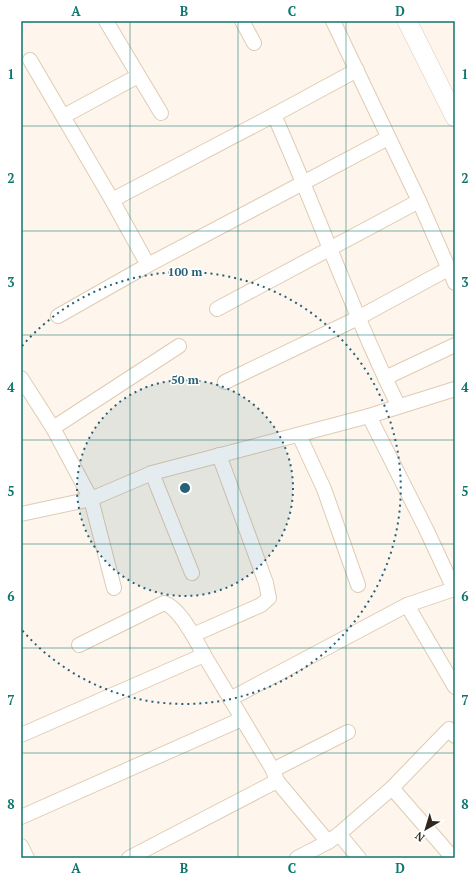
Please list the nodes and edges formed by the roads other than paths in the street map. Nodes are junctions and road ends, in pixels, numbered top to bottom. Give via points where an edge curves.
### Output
1 (106, 21) edge
2 (242, 21) edge
3 (333, 21) edge
4 (407, 21) edge
5 (254, 43) dead end
6 (30, 60) dead end
7 (357, 70) junction
8 (138, 76) junction
9 (161, 113) dead end
10 (274, 115) junction
11 (64, 116) junction
12 (455, 117) edge
13 (388, 138) junction
14 (303, 181) junction
15 (112, 200) junction
16 (419, 201) junction
17 (330, 247) junction
18 (148, 265) junction
19 (448, 269) junction
20 (455, 283) edge
21 (217, 310) dead end
22 (58, 316) dead end
23 (358, 318) junction
24 (455, 345) edge
25 (179, 346) dead end
26 (21, 378) edge
27 (385, 378) junction
28 (225, 382) dead end
29 (455, 389) edge
30 (398, 406) junction
31 (369, 416) junction
32 (52, 428) junction
33 (299, 435) junction
34 (219, 454) junction
35 (152, 473) junction
36 (91, 499) junction
37 (21, 514) edge
38 (192, 573) dead end
39 (358, 585) dead end
40 (114, 588) dead end
41 (454, 588) edge
42 (407, 606) junction
43 (193, 635) junction
44 (79, 645) dead end
45 (204, 655) junction
46 (455, 687) edge
47 (230, 699) junction
48 (242, 719) junction
49 (453, 730) edge
50 (348, 732) dead end
51 (21, 735) edge
52 (275, 775) junction
53 (392, 788) junction
54 (21, 817) edge
55 (333, 838) junction
56 (21, 846) edge
57 (28, 858) edge
58 (129, 858) edge
59 (297, 858) edge
60 (359, 858) edge
61 (453, 858) edge

1 - 8 street
2 - 5 street
3 - 7 street
4 - 12 main road
6 - 11 street
7 - 10 street
7 - 13 street
8 - 9 street
8 - 11 street
10 - 14 street
10 - 15 street
11 - 15 street
13 - 14 street
13 - 16 street
14 - 17 street
14 - 18 street
15 - 18 street
16 - 17 street
16 - 19 street
17 - 21 street
17 - 23 street
18 - 22 street
19 - 20 street
19 - 23 street
23 - 27 street
23 - 28 street
24 - 27 street
25 - 32 street
26 - 32 street
27 - 30 street
29 - 30 street
30 - 31 street
31 - 33 street
31 - 41 street
32 - 36 street
33 - 34 street
33 - 39 street via 324,489
34 - 35 street
34 - 43 street via 266,583 269,598 261,605
35 - 36 street
35 - 38 street
36 - 37 street
36 - 40 street
41 - 42 street
42 - 46 street
42 - 47 street
43 - 44 street via 172,605 164,603
43 - 45 street
45 - 47 street
45 - 51 street
47 - 48 street
48 - 52 street
48 - 54 street
49 - 53 street
50 - 52 street
52 - 55 street
52 - 58 street
53 - 55 street
53 - 61 street
55 - 59 street
55 - 60 street
56 - 57 street

